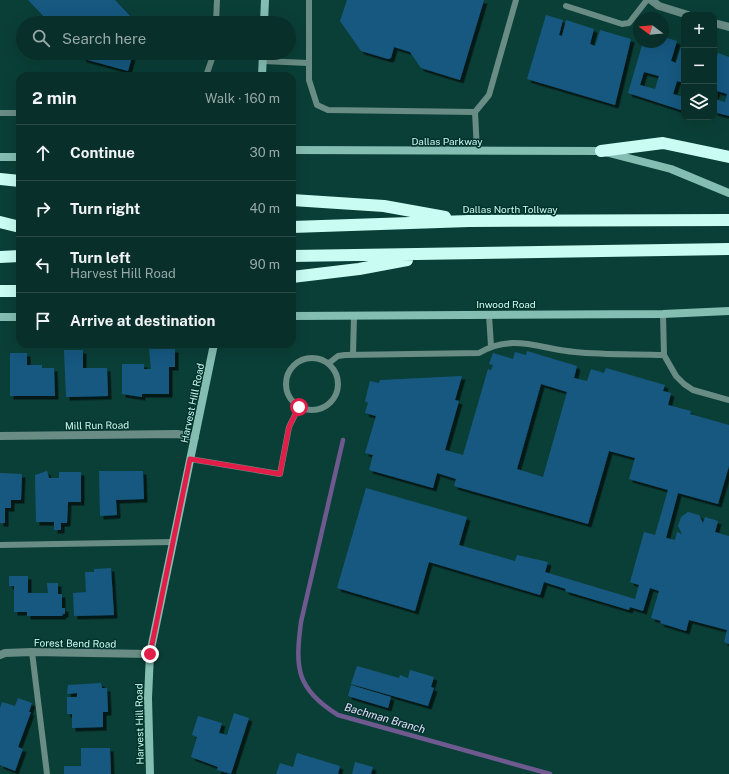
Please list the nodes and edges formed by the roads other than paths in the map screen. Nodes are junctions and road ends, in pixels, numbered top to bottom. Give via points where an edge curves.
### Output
1 (217, 0) edge
2 (265, 0) edge
3 (309, 0) edge
4 (516, 0) edge
5 (647, 0) edge
6 (650, 0) edge
7 (566, 6) dead end
8 (681, 13) edge
9 (216, 16) edge
10 (264, 16) edge
11 (717, 24) edge
12 (729, 27) edge
13 (212, 60) edge
14 (263, 60) edge
15 (286, 60) edge
16 (308, 63) junction
17 (207, 72) edge
18 (262, 72) edge
19 (475, 112) junction
20 (0, 113) edge
21 (16, 113) edge
22 (296, 150) edge
23 (477, 151) junction
24 (602, 151) junction
25 (0, 157) edge
26 (16, 157) edge
27 (729, 157) edge
28 (0, 179) edge
29 (16, 181) edge
30 (729, 193) edge
31 (296, 200) edge
32 (729, 220) edge
33 (469, 221) junction
34 (0, 222) edge
35 (16, 226) edge
36 (296, 226) edge
37 (16, 227) edge
38 (0, 228) edge
39 (729, 250) edge
40 (441, 254) junction
41 (0, 256) edge
42 (16, 256) edge
43 (296, 256) edge
44 (296, 277) edge
45 (0, 291) edge
46 (16, 291) edge
47 (725, 312) edge
48 (489, 314) junction
49 (663, 314) junction
50 (729, 314) edge
51 (0, 316) edge
52 (16, 316) edge
53 (296, 316) edge
54 (354, 316) junction
55 (491, 346) junction
56 (213, 348) edge
57 (353, 354) junction
58 (664, 355) junction
59 (329, 364) junction
60 (729, 400) edge
61 (299, 407) junction
62 (0, 436) edge
63 (195, 437) junction
64 (190, 459) junction
65 (172, 542) junction
66 (0, 545) edge
67 (32, 652) junction
68 (150, 654) junction
69 (0, 655) edge
70 (47, 774) edge
71 (150, 774) edge

1 - 9 lane
2 - 10 main road
3 - 16 lane
4 - 19 lane via 489,96
5 - 7 lane via 629,23 622,24
6 - 8 street via 659,6
11 - 12 street
13 - 17 lane
14 - 18 main road
15 - 16 lane
16 - 19 lane via 308,80 317,105 328,110
19 - 23 lane
20 - 21 lane
22 - 23 main road, Dallas Parkway
23 - 24 main road, Dallas Parkway
24 - 27 highway via 663,143
24 - 30 main road via 671,169
25 - 26 main road
28 - 29 highway
31 - 33 highway via 384,206
32 - 33 highway, Dallas North Tollway
33 - 36 highway, Dallas North Tollway
34 - 35 highway
37 - 38 highway
39 - 40 highway
40 - 43 highway
40 - 44 highway via 359,269
41 - 42 highway
45 - 46 highway
47 - 49 main road, Inwood Road
47 - 50 main road, Inwood Road
48 - 49 main road, Inwood Road
48 - 54 main road, Inwood Road
48 - 55 lane
49 - 58 lane
51 - 52 main road
53 - 54 main road, Inwood Road
54 - 57 lane
55 - 57 lane via 479,353
55 - 58 lane via 512,342 573,352
56 - 63 main road, Harvest Hill Road
57 - 59 lane via 338,356
58 - 60 lane via 668,366 684,384 693,390
59 - 61 lane via 338,379 335,396 330,403 315,410
59 - 61 lane via 312,357 295,363 289,370 286,387 293,402
61 - 64 lane via 289,427 280,474
62 - 63 street, Mill Run Road via 177,434
63 - 64 main road, Harvest Hill Road
64 - 65 main road, Harvest Hill Road
65 - 66 lane
65 - 68 main road, Harvest Hill Road
67 - 68 street, Forest Bend Road
67 - 69 street, Forest Bend Road
67 - 70 lane
68 - 71 main road, Harvest Hill Road

